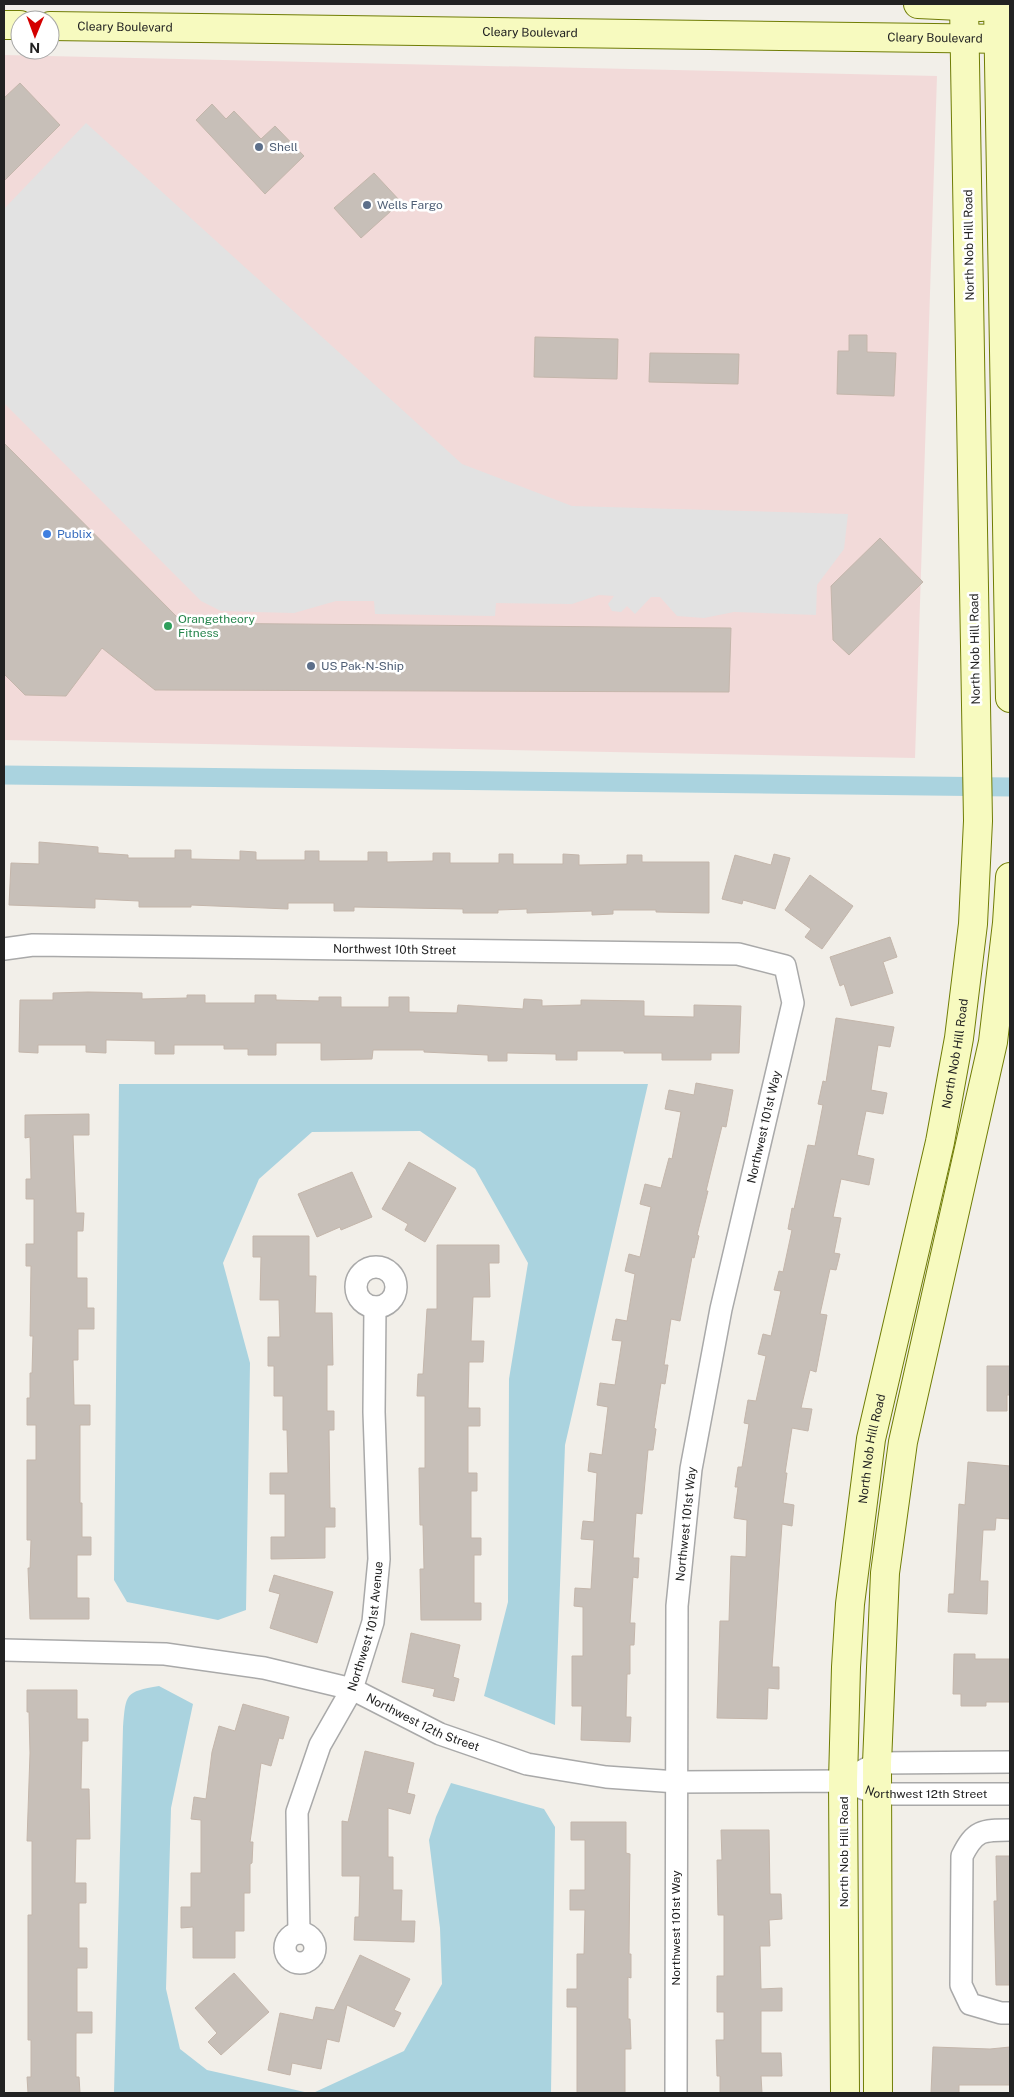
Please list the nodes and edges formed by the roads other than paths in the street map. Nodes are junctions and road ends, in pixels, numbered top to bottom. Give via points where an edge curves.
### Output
1 (918, 4) edge
2 (964, 5) edge
3 (1002, 7) edge
4 (60, 26) edge
5 (964, 40) junction
6 (1004, 40) edge
7 (1010, 698) edge
8 (1010, 877) edge
9 (4, 949) edge
10 (784, 966) joint
11 (375, 1307) dead end
12 (4, 1650) edge
13 (352, 1689) junction
14 (1010, 1762) edge
15 (878, 1763) junction
16 (844, 1781) junction
17 (677, 1782) junction
18 (878, 1794) junction
19 (1010, 1794) edge
20 (1010, 1830) edge
21 (299, 1933) dead end
22 (1010, 2013) edge
23 (676, 2093) edge
24 (845, 2093) edge
25 (878, 2093) edge

1 - 2 main road
2 - 3 main road
2 - 5 main road, North Nob Hill Road
3 - 6 main road
4 - 5 main road, Cleary Boulevard
5 - 6 main road, Cleary Boulevard
5 - 16 main road, North Nob Hill Road via 978,821 973,924 957,1048 940,1142 871,1439 850,1604
6 - 7 main road
8 - 15 main road via 993,1042 903,1442 885,1573
9 - 10 street, Northwest 10th Street via 32,945 738,954
10 - 17 street, Northwest 101st Way via 793,1003 721,1309 691,1469 677,1606
11 - 13 street, Northwest 101st Avenue via 374,1412 379,1559 373,1622
12 - 13 street, Northwest 12th Street via 165,1654 264,1668
13 - 17 street, Northwest 12th Street via 440,1734 527,1764 606,1777
13 - 21 street, Northwest 101st Avenue via 320,1745 297,1812
14 - 15 street, Northwest 12th Street
15 - 16 street, Northwest 12th Street
15 - 18 main road
16 - 17 street, Northwest 12th Street
16 - 18 street, Northwest 12th Street
16 - 24 main road, North Nob Hill Road
17 - 23 street, Northwest 101st Way
18 - 19 street, Northwest 12th Street
18 - 25 main road
20 - 22 street via 988,1830 971,1839 962,1856 961,1985 970,2004

